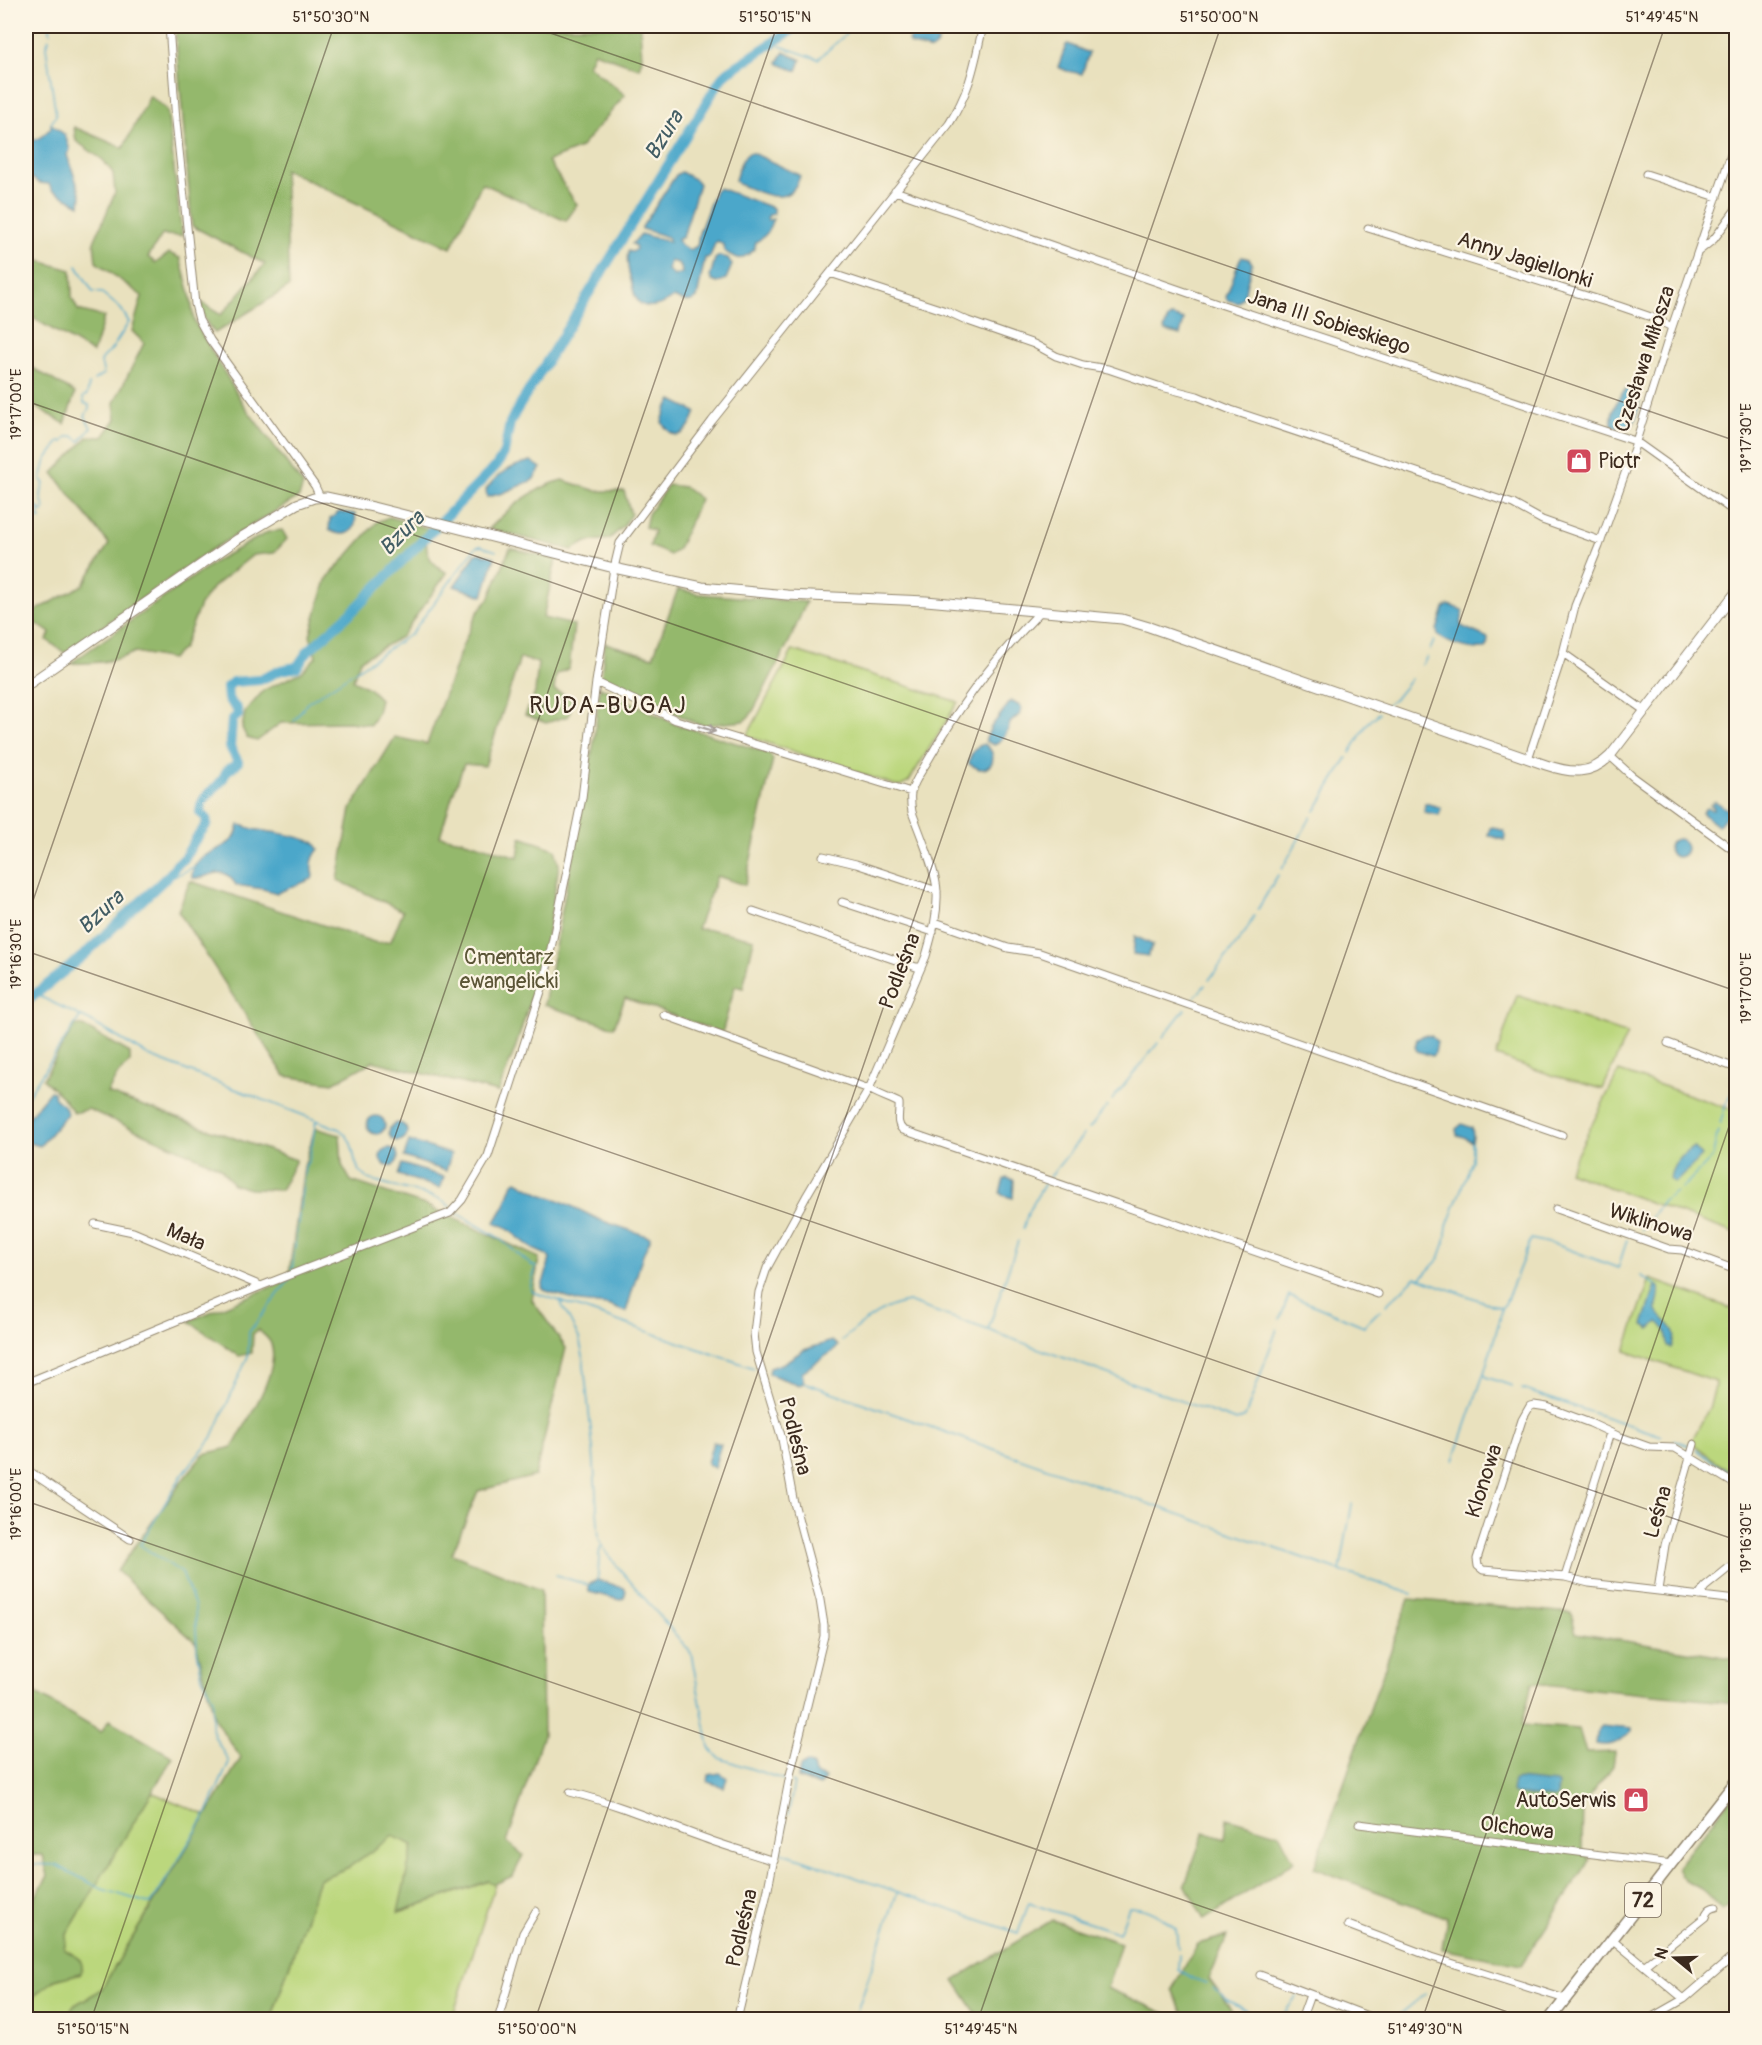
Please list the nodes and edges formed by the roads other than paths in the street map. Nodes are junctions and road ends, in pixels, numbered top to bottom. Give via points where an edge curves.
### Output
1 (169, 26) edge
2 (983, 26) edge
3 (1737, 140) edge
4 (1646, 174) dead end
5 (896, 191) junction
6 (1717, 197) junction
7 (1736, 212) edge
8 (1368, 228) dead end
9 (1699, 251) junction
10 (830, 273) junction
11 (1672, 327) junction
12 (1635, 441) junction
13 (320, 497) junction
14 (1737, 513) edge
15 (1601, 541) junction
16 (614, 568) junction
17 (1737, 592) edge
18 (1039, 613) junction
19 (1563, 653) junction
20 (596, 682) junction
21 (26, 686) edge
22 (1645, 711) junction
23 (1610, 756) junction
24 (1528, 759) junction
25 (911, 792) junction
26 (1737, 852) edge
27 (822, 856) dead end
28 (937, 891) junction
29 (842, 902) dead end
30 (753, 911) dead end
31 (935, 922) junction
32 (933, 932) junction
33 (921, 966) junction
34 (664, 1015) dead end
35 (1668, 1043) dead end
36 (1737, 1068) edge
37 (869, 1089) junction
38 (1563, 1135) dead end
39 (1556, 1209) dead end
40 (96, 1224) dead end
41 (1737, 1270) edge
42 (261, 1286) junction
43 (1378, 1294) dead end
44 (26, 1383) edge
45 (1610, 1433) junction
46 (1694, 1444) dead end
47 (1692, 1458) junction
48 (26, 1469) edge
49 (1737, 1485) edge
50 (130, 1539) dead end
51 (1737, 1562) edge
52 (1565, 1577) junction
53 (1658, 1590) junction
54 (1699, 1596) junction
55 (1737, 1600) edge
56 (1737, 1781) edge
57 (570, 1792) dead end
58 (1359, 1824) dead end
59 (774, 1861) junction
60 (1672, 1864) junction
61 (1716, 1907) dead end
62 (536, 1911) dead end
63 (1348, 1925) dead end
64 (1612, 1939) junction
65 (1737, 1954) edge
66 (1645, 1965) junction
67 (1260, 1975) dead end
68 (1310, 1995) junction
69 (1565, 1999) junction
70 (1684, 1999) junction
71 (498, 2019) edge
72 (737, 2019) edge
73 (1301, 2019) edge
74 (1378, 2019) edge
75 (1549, 2019) edge
76 (1647, 2019) edge

1 - 13 street via 199,320
2 - 5 street via 971,82 960,108
3 - 6 street, Czesława Miłosza
4 - 6 street
5 - 10 street
5 - 12 street, Jana III Sobieskiego via 1223,305
6 - 9 street, Czesława Miłosza
7 - 9 street
8 - 11 street, Anny Jagiellonki via 1619,306
9 - 11 street, Czesława Miłosza
10 - 15 street via 946,311 1056,356 1197,396 1513,504 1542,520
10 - 16 street via 627,533
11 - 12 street, Czesława Miłosza
12 - 14 street, Jana III Sobieskiego
12 - 15 street, Czesława Miłosza
13 - 16 street
13 - 21 street via 297,504 244,535
15 - 19 street, Czesława Miłosza via 1575,606
16 - 18 street via 679,583 746,592 926,601
16 - 20 street
17 - 22 street
18 - 24 street via 1133,622
18 - 25 street via 966,698
19 - 22 street
19 - 24 street, Czesława Miłosza
20 -> 25 street via 676,720
20 - 42 street via 582,798 544,981 492,1146 472,1185 450,1213
22 - 23 street
23 - 24 street via 1592,769 1575,772
23 - 26 street
25 - 28 street, Podleśna via 912,812
27 - 28 street
28 - 31 street, Podleśna
29 - 32 street
30 - 33 street
31 - 32 street, Podleśna
31 - 38 street via 1008,948 1040,953
32 - 33 street, Podleśna
33 - 37 street, Podleśna
34 - 37 street
35 - 36 street
37 - 43 street via 898,1103 898,1121 903,1130
37 - 59 street, Podleśna via 767,1268 756,1315 756,1352 782,1440 824,1625
39 - 41 street, Wiklinowa
40 - 42 street, Mała via 133,1232
42 - 44 street
45 - 47 street, Klonowa via 1649,1447 1675,1448
45 - 52 street
45 - 52 street, Klonowa via 1547,1407 1527,1408 1477,1559 1483,1570
46 - 47 street, Leśna
47 - 49 street, Klonowa
47 - 53 street, Leśna via 1665,1545
48 - 50 street
51 - 54 street
52 - 53 street, Klonowa
53 - 54 street, Klonowa
54 - 55 street, Klonowa
56 - 60 main road, 72
57 - 59 street
58 - 60 street, Olchowa
59 - 72 street, Podleśna
60 - 64 main road, 72
61 - 66 street via 1711,1907 1706,1917
62 - 71 street via 523,1933
63 - 69 street via 1432,1957
64 - 66 street
64 - 69 main road, 72
65 - 70 street
66 - 70 street
67 - 68 street
68 - 73 street
68 - 74 street
69 - 75 main road, 72
70 - 76 street

